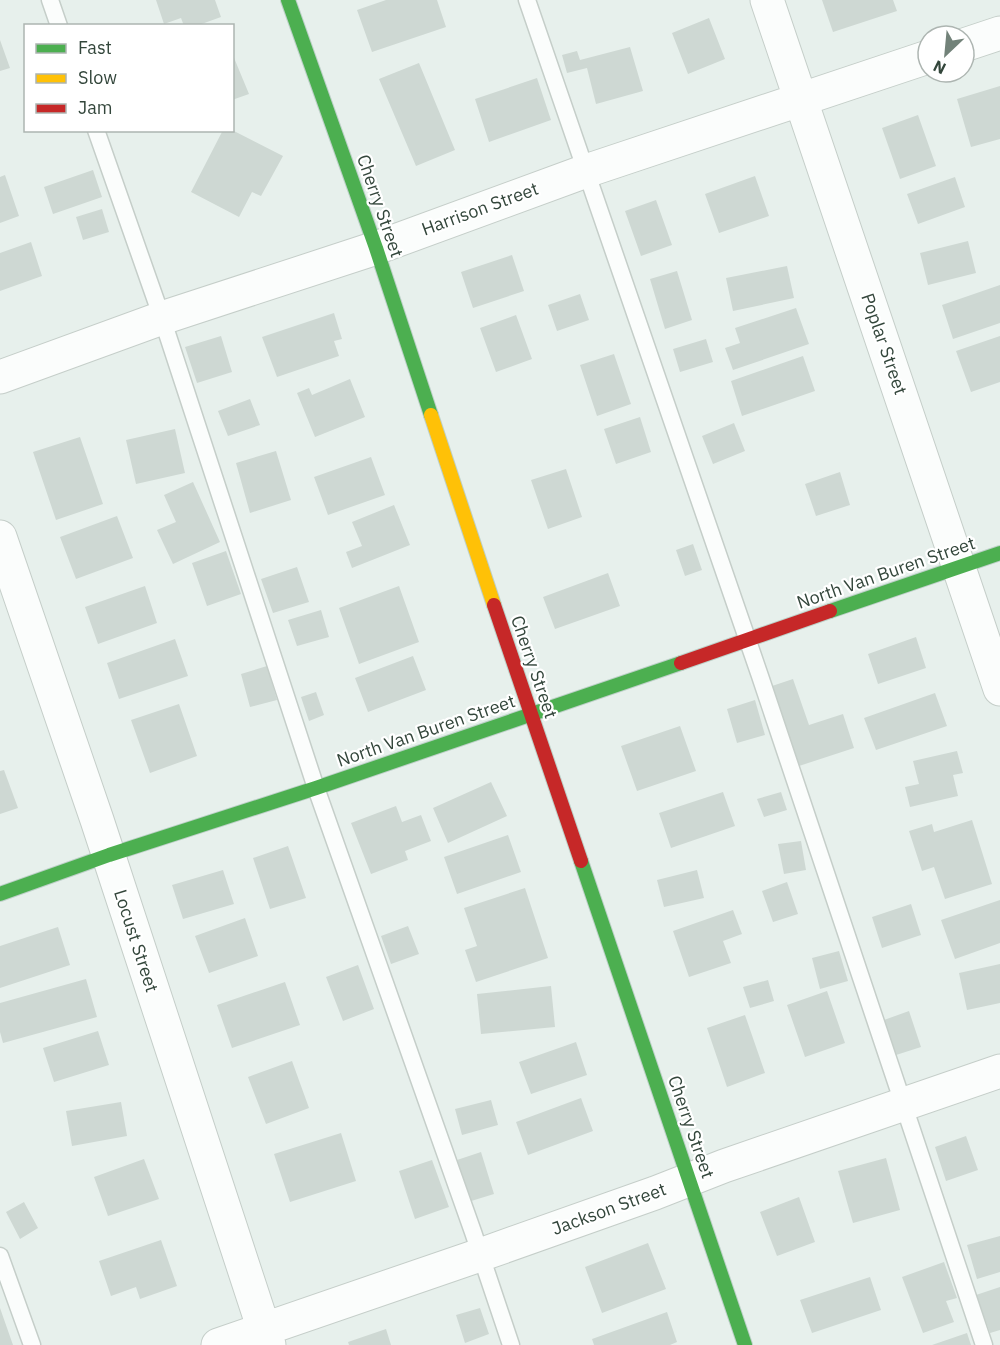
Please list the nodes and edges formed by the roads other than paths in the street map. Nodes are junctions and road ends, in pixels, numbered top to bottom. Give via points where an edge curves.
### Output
1 (50, 0) edge
2 (288, 0) edge
3 (527, 0) edge
4 (767, 0) edge
5 (58, 24) edge
6 (1000, 33) edge
7 (976, 41) edge
8 (916, 61) edge
9 (799, 99) junction
10 (97, 132) edge
11 (586, 171) junction
12 (376, 248) junction
13 (162, 318) junction
14 (0, 377) edge
15 (0, 537) edge
16 (1000, 553) edge
17 (959, 567) junction
18 (747, 641) junction
19 (1000, 689) edge
20 (532, 714) junction
21 (316, 788) junction
22 (109, 855) junction
23 (0, 894) edge
24 (1000, 1071) edge
25 (903, 1104) junction
26 (689, 1179) junction
27 (480, 1255) junction
28 (0, 1256) edge
29 (267, 1337) edge
30 (32, 1345) edge
31 (218, 1345) edge
32 (511, 1345) edge
33 (745, 1345) edge
34 (984, 1345) edge

1 - 5 lane
2 - 12 street, Cherry Street
3 - 11 lane
4 - 9 street, Poplar Street
6 - 7 street
8 - 9 street, Harrison Street
9 - 11 street, Harrison Street
9 - 17 street, Poplar Street
10 - 13 lane
11 - 12 street, Harrison Street
11 - 18 lane
12 - 13 street, Harrison Street
12 - 20 street, Cherry Street
13 - 14 street, Harrison Street
13 - 21 lane
15 - 22 street, Locust Street
16 - 17 street, North Van Buren Street
17 - 18 street, North Van Buren Street
17 - 19 street, Poplar Street
18 - 20 street, North Van Buren Street
18 - 25 lane
20 - 21 street, North Van Buren Street
20 - 26 street, Cherry Street
21 - 22 street, North Van Buren Street
21 - 27 lane
22 - 23 street, North Van Buren Street
22 - 29 street, Locust Street
24 - 25 street, Jackson Street
25 - 26 street, Jackson Street
25 - 34 lane
26 - 27 street, Jackson Street
26 - 33 street, Cherry Street
27 - 29 street, Jackson Street
27 - 32 lane
28 - 30 lane
29 - 31 street, Jackson Street

